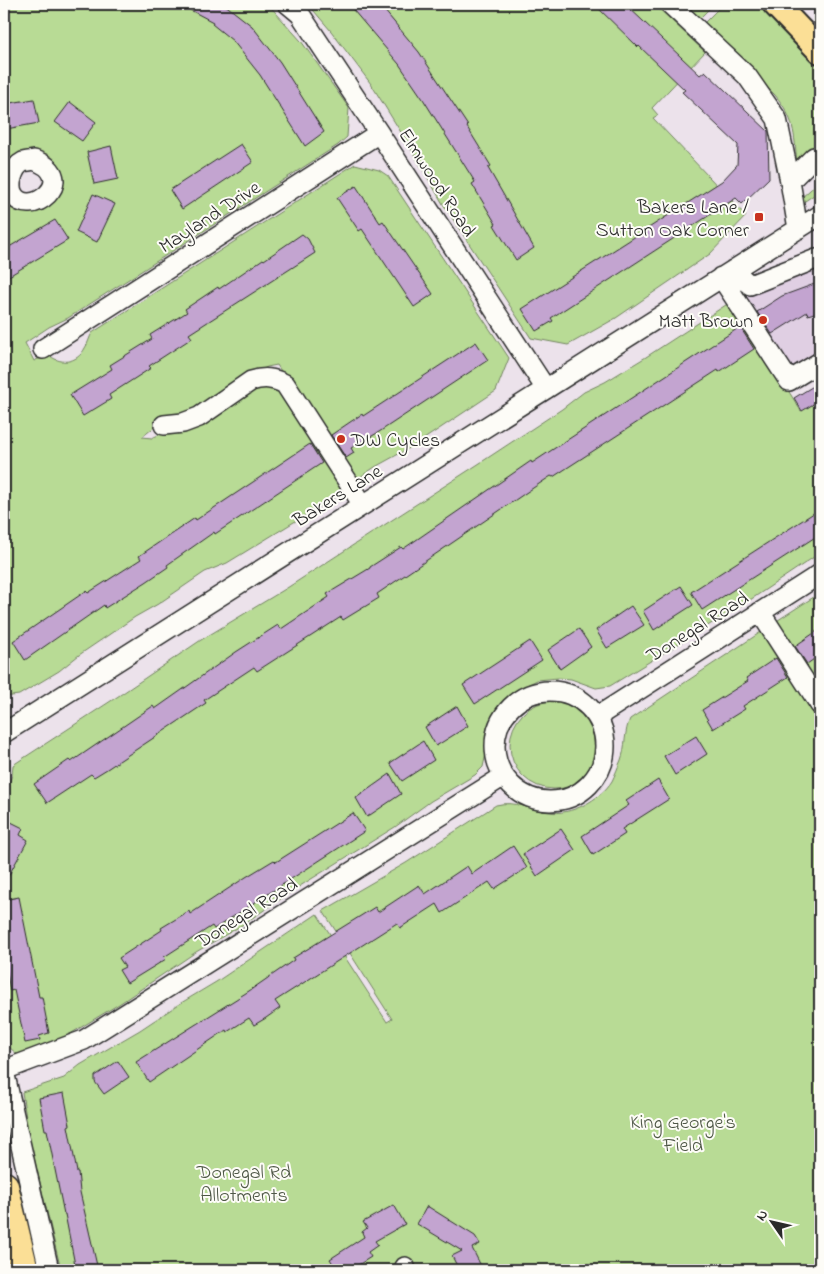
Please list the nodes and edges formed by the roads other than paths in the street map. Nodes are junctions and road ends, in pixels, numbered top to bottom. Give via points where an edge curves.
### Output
1 (288, 4) edge
2 (670, 4) edge
3 (775, 4) edge
4 (820, 51) edge
5 (379, 133) junction
6 (814, 156) dead end
7 (790, 181) junction
8 (820, 215) edge
9 (798, 229) junction
10 (820, 259) edge
11 (727, 274) junction
12 (43, 349) dead end
13 (820, 362) edge
14 (546, 389) junction
15 (164, 425) dead end
16 (363, 505) junction
17 (820, 574) edge
18 (760, 612) junction
19 (820, 705) edge
20 (598, 716) junction
21 (4, 733) edge
22 (504, 776) junction
23 (4, 1071) edge
24 (4, 1186) edge
25 (24, 1270) edge
26 (49, 1270) edge

1 - 5 street, Elmwood Road via 300,14
2 - 7 street via 747,76 777,119
3 - 4 main road
5 - 12 street, Mayland Drive via 66,343
5 - 14 street, Elmwood Road
6 - 7 street
7 - 9 street
8 - 9 street, Bakers Lane
9 - 11 street, Bakers Lane
10 - 11 street via 750,285
11 - 13 street via 789,381
11 - 14 street, Bakers Lane
14 - 16 street, Bakers Lane
15 - 16 street via 198,418 251,381 274,378 285,384
16 - 21 street, Bakers Lane
17 - 18 street, Donegal Road
18 - 19 street
18 - 20 street, Donegal Road
20 - 22 street via 606,738 605,756 589,786 572,797 556,801 536,800 522,794
20 - 22 street via 584,701 564,692 550,690 522,698 507,711 498,727 495,752
22 - 23 street, Donegal Road via 84,1040
23 - 26 street
24 - 25 highway

